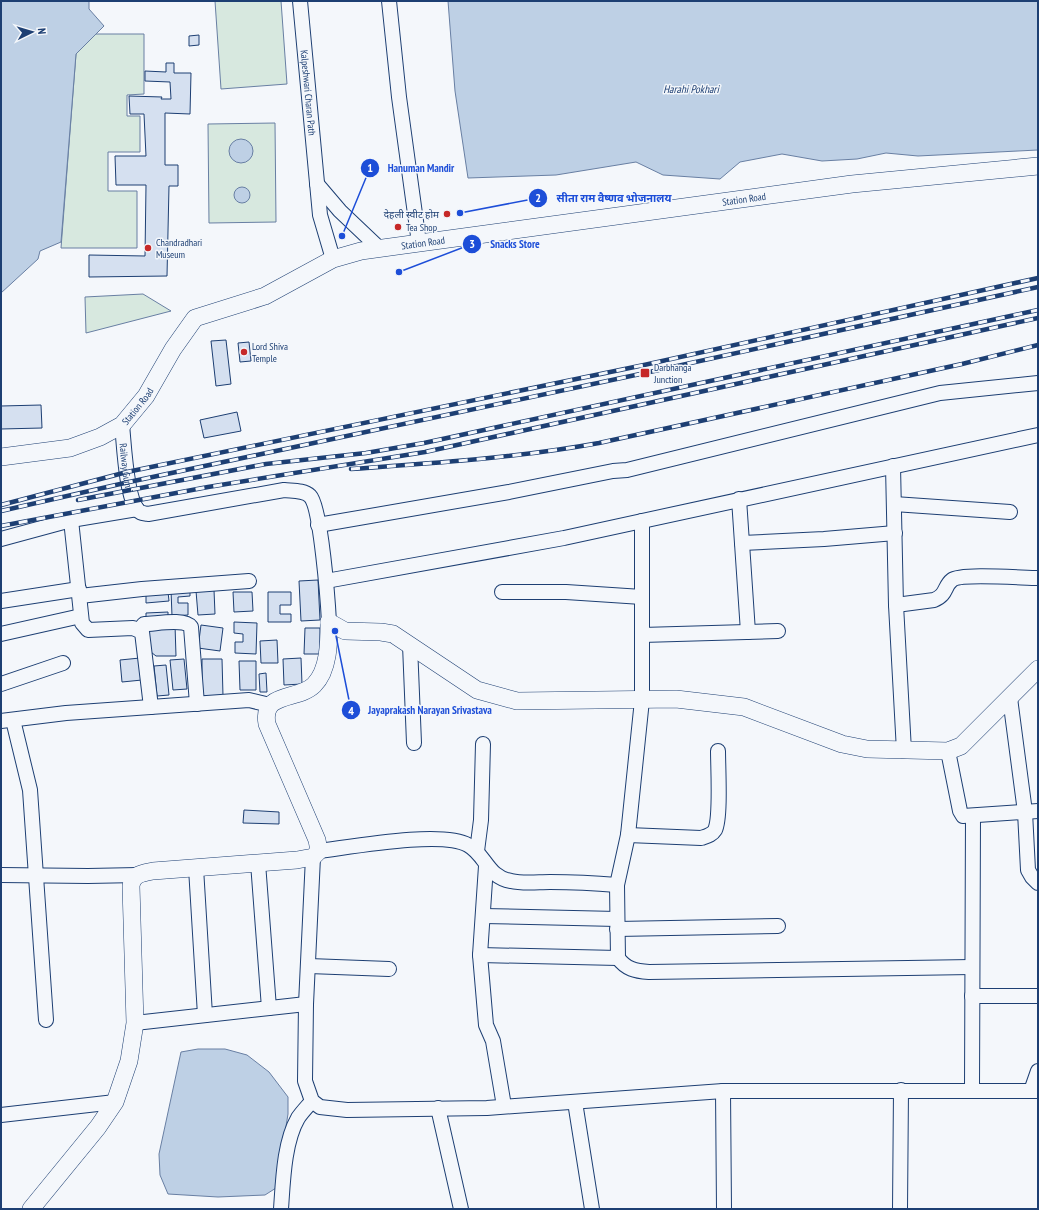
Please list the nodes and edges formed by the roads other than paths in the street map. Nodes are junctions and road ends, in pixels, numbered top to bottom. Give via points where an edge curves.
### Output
1 (300, 1) edge
2 (389, 1) edge
3 (1038, 166) edge
4 (317, 184) junction
5 (419, 243) junction
6 (379, 248) junction
7 (333, 259) junction
8 (1038, 384) edge
9 (122, 425) junction
10 (1038, 434) edge
11 (1, 457) edge
12 (893, 466) junction
13 (739, 500) junction
14 (894, 504) junction
15 (137, 509) junction
16 (1010, 512) dead end
17 (71, 520) junction
18 (642, 521) junction
19 (318, 525) junction
20 (895, 533) junction
21 (1, 539) edge
22 (742, 543) junction
23 (1038, 578) edge
24 (249, 581) dead end
25 (326, 581) junction
26 (80, 592) junction
27 (502, 592) dead end
28 (642, 597) junction
29 (1, 601) edge
30 (896, 605) junction
31 (81, 616) junction
32 (329, 622) junction
33 (139, 630) junction
34 (345, 631) junction
35 (778, 631) dead end
36 (748, 632) junction
37 (1, 634) edge
38 (642, 635) junction
39 (329, 642) junction
40 (410, 645) junction
41 (63, 662) dead end
42 (1038, 669) edge
43 (1, 684) edge
44 (1010, 698) junction
45 (642, 700) junction
46 (197, 704) junction
47 (270, 705) junction
48 (151, 706) junction
49 (7, 720) edge
50 (414, 743) dead end
51 (483, 744) dead end
52 (718, 751) dead end
53 (904, 751) junction
54 (948, 751) junction
55 (1032, 811) edge
56 (973, 816) junction
57 (628, 835) junction
58 (477, 851) junction
59 (316, 854) junction
60 (258, 863) junction
61 (486, 866) junction
62 (196, 868) junction
63 (138, 874) junction
64 (1, 875) edge
65 (37, 875) junction
66 (1038, 883) edge
67 (617, 885) junction
68 (483, 916) junction
69 (617, 924) junction
70 (778, 926) dead end
71 (480, 955) junction
72 (618, 958) junction
73 (309, 966) junction
74 (972, 967) junction
75 (389, 969) dead end
76 (972, 996) junction
77 (1038, 996) edge
78 (306, 1004) junction
79 (269, 1008) junction
80 (204, 1015) junction
81 (46, 1020) dead end
82 (135, 1023) junction
83 (1038, 1071) edge
84 (901, 1090) junction
85 (972, 1090) junction
86 (723, 1091) junction
87 (1034, 1091) edge
88 (312, 1101) junction
89 (115, 1102) junction
90 (575, 1102) junction
91 (504, 1106) junction
92 (438, 1108) junction
93 (1, 1115) edge
94 (31, 1209) edge
95 (281, 1209) edge
96 (461, 1209) edge
97 (592, 1209) edge
98 (724, 1209) edge
99 (900, 1209) edge

1 - 4 street, Kalpeshwari Charan Path
2 - 5 street
3 - 5 main road, Station Road via 852,184
4 - 6 street via 340,211
4 - 7 street, Kalpeshwari Charan Path via 320,215
5 - 6 main road, Station Road
6 - 7 main road, Station Road
7 - 9 main road, Station Road via 265,296 195,318 146,396
8 - 19 street via 940,393 628,470
9 - 11 main road, Station Road via 100,437 70,448
9 - 15 street, Railway Gumti via 129,482
10 - 12 street
12 - 13 street
12 - 14 street
13 - 18 street
13 - 22 street
14 - 16 street
14 - 20 street
15 - 17 street
15 - 19 street via 148,514 284,490 310,495 315,502
17 - 21 street
17 - 26 street
18 - 25 street via 564,538
18 - 28 street
19 - 25 street
20 - 22 street
20 - 30 street
22 - 36 street
23 - 30 street via 954,579 940,598
24 - 26 street
25 - 32 street
26 - 29 street
26 - 31 street
27 - 28 street via 566,592
28 - 38 street
30 - 53 street
31 - 33 street via 82,623 88,630
31 - 37 street
32 - 34 main road
32 - 39 main road
33 - 46 street via 144,624 184,622 191,626
33 - 48 street via 143,637
34 - 39 main road
34 - 40 main road via 393,634
35 - 36 street
36 - 38 street
38 - 45 street
39 - 47 main road via 320,677 313,686 276,700
40 - 45 main road via 477,690 511,700
40 - 50 street
41 - 43 street
42 - 44 main road
44 - 54 main road via 961,746
44 - 55 street
45 - 53 main road via 676,699 744,707 842,744 867,749
45 - 57 street
46 - 47 street via 249,700
46 - 48 street
47 - 59 main road via 266,716 267,724 317,840
48 - 49 street via 66,712
49 - 65 street via 30,790
51 - 58 street via 481,820
52 - 57 street via 718,813 714,832 701,838
53 - 54 main road
54 - 56 street via 960,811 963,816
55 - 56 street
55 - 66 street via 1028,870
56 - 74 street
57 - 67 street
58 - 59 street via 467,844 431,838
58 - 61 street
59 - 60 main road
59 - 73 street
60 - 62 main road
60 - 79 street
61 - 67 street via 499,877 511,882
61 - 68 street
62 - 63 main road
62 - 80 street
63 - 65 street
63 - 82 main road via 131,881
64 - 65 street
65 - 81 street
67 - 69 street
68 - 69 street
68 - 71 street
69 - 70 street
69 - 72 street
71 - 72 street
71 - 91 street via 486,1025 493,1041
72 - 74 street via 623,965 634,971 649,972
73 - 75 street
73 - 78 street
74 - 76 street
76 - 77 street
76 - 85 street
78 - 79 street
78 - 88 street via 305,1081
79 - 80 street
80 - 82 street
82 - 89 main road via 129,1061
83 - 87 street
84 - 85 street
84 - 86 street
84 - 99 street
85 - 87 street
86 - 90 street
86 - 98 street
88 - 92 street via 328,1109
88 - 95 street via 298,1118 292,1134 286,1157
89 - 93 street
89 - 94 main road via 98,1127
90 - 91 street
90 - 97 street
91 - 92 street
92 - 96 street

